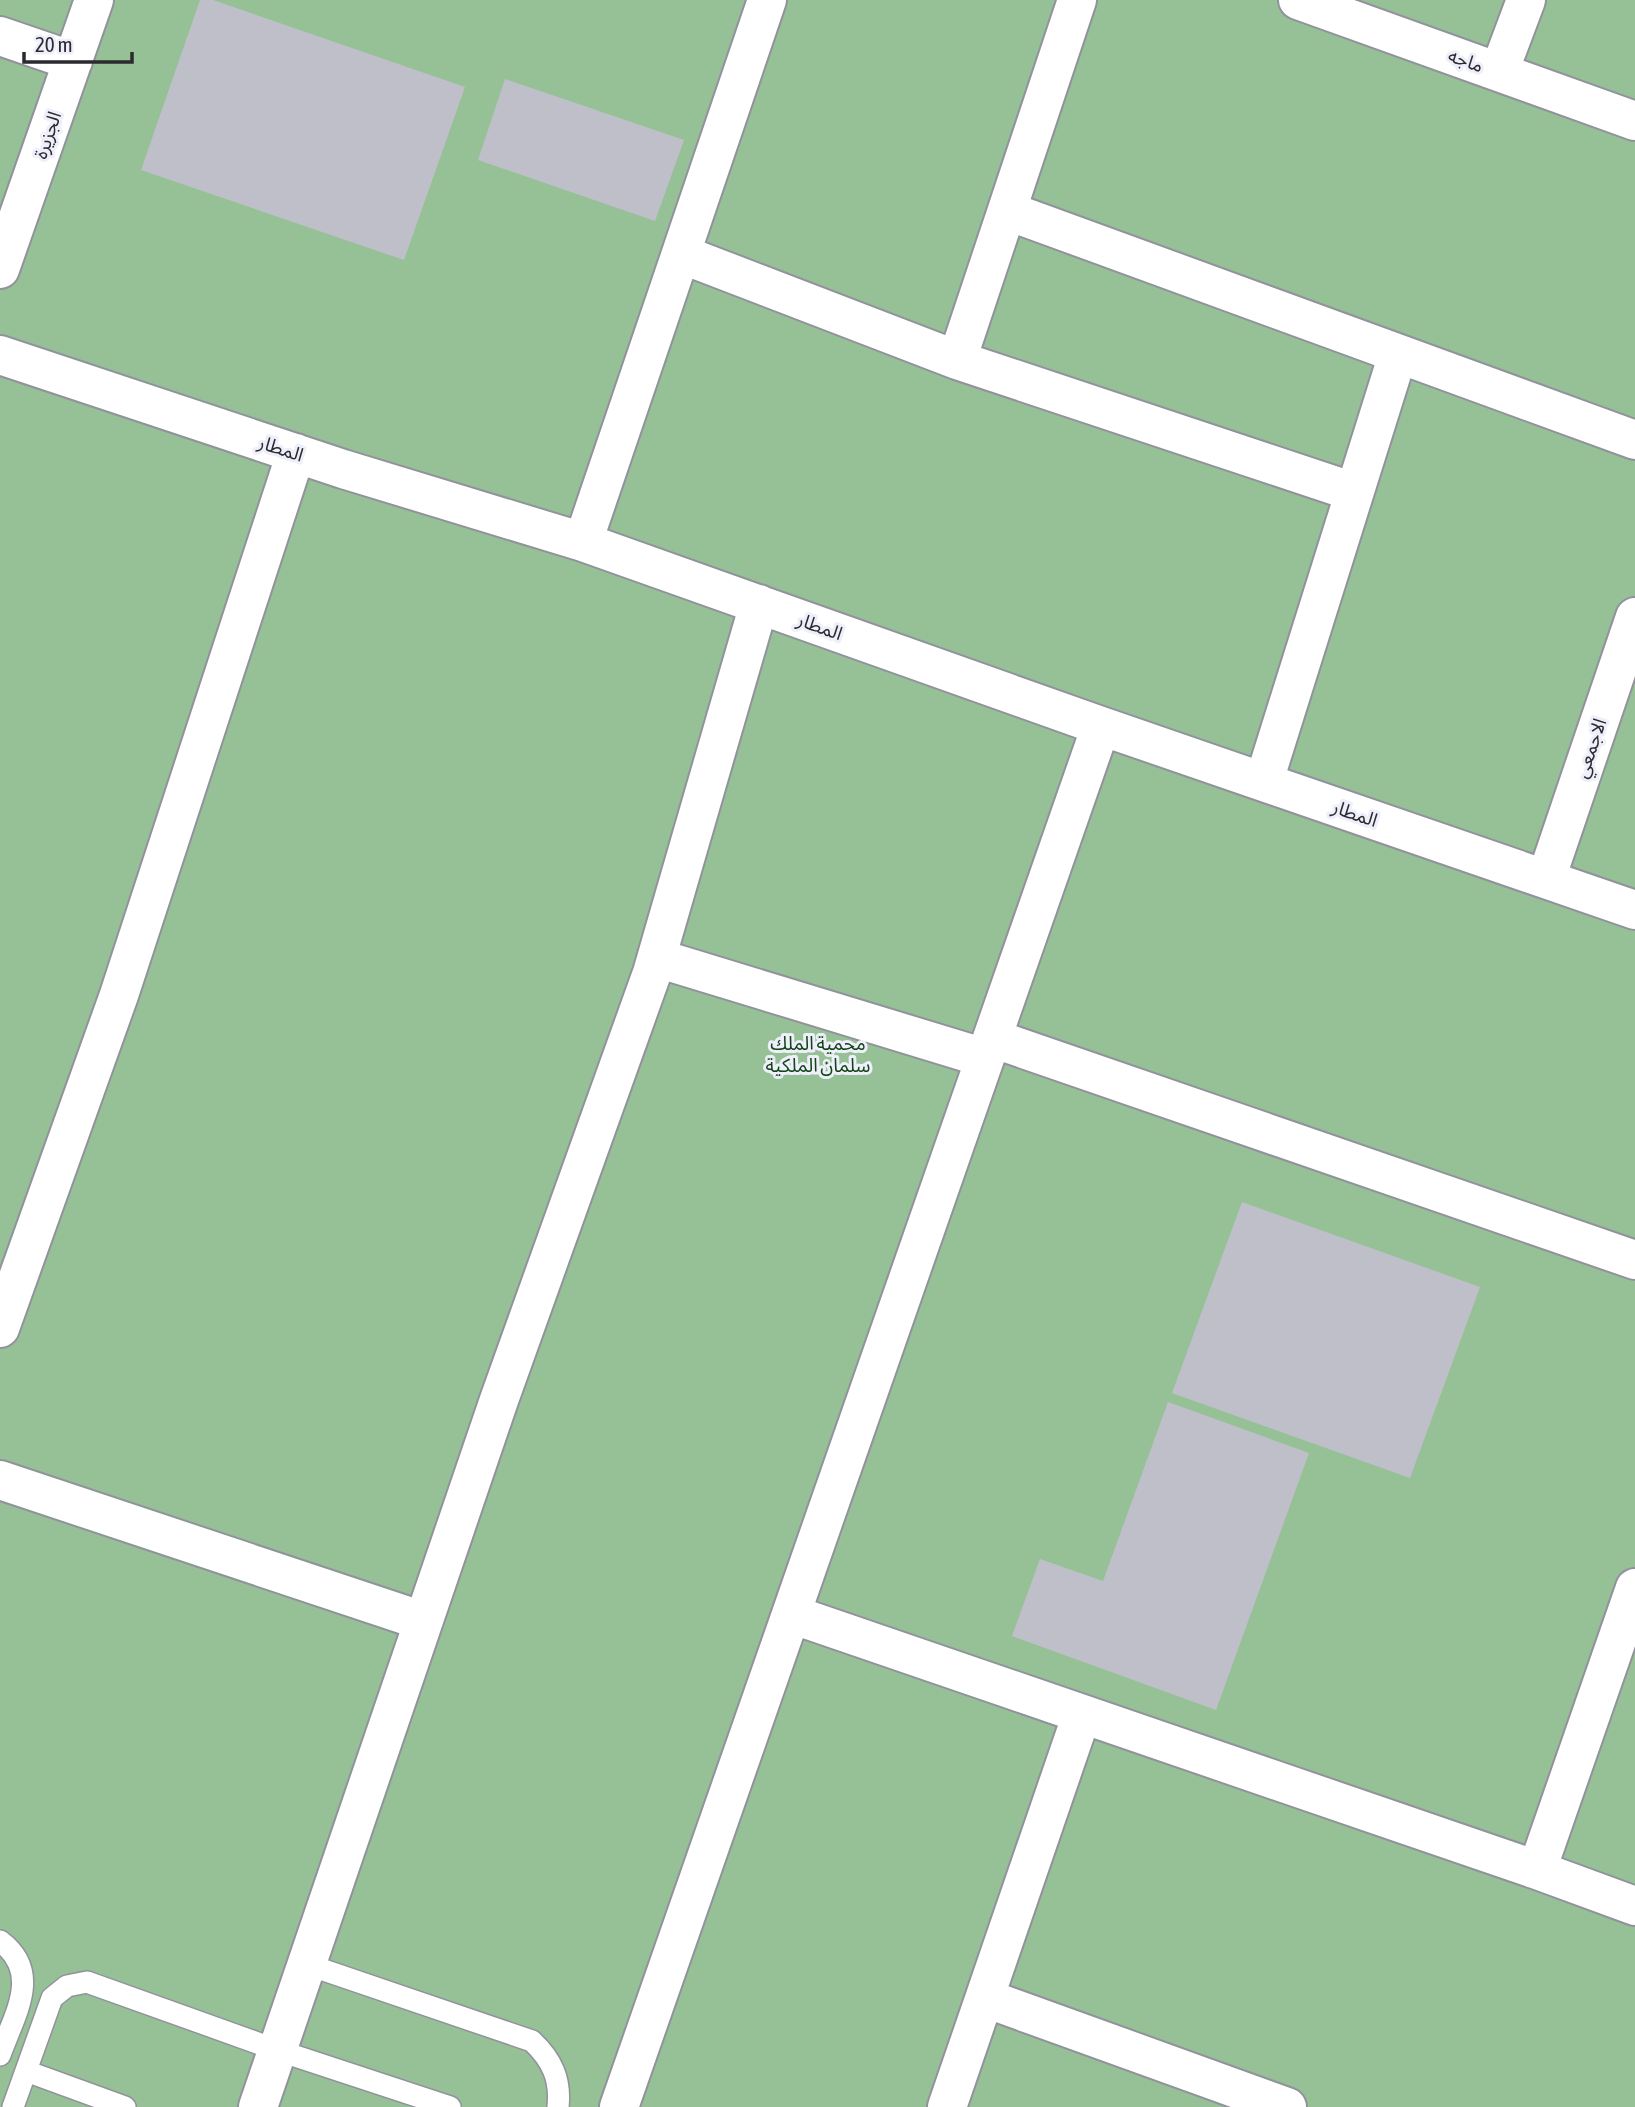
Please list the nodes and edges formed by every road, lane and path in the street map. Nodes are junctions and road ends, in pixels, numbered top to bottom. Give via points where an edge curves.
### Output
1 (94, 0) edge
2 (767, 0) edge
3 (1077, 0) edge
4 (1298, 0) edge
5 (1526, 0) edge
6 (0, 36) edge
7 (73, 61) junction
8 (1499, 72) junction
9 (1635, 121) edge
10 (1007, 211) junction
11 (681, 254) junction
12 (0, 269) edge
13 (1398, 354) junction
14 (0, 355) edge
15 (957, 360) junction
16 (1635, 440) edge
17 (296, 453) junction
18 (1354, 492) junction
19 (583, 542) junction
20 (759, 604) junction
21 (1635, 617) edge
22 (1101, 726) junction
23 (1264, 781) junction
24 (1546, 879) junction
25 (1635, 910) edge
26 (657, 958) junction
27 (989, 1048) junction
28 (1635, 1260) edge
29 (0, 1328) edge
30 (0, 1480) edge
31 (1635, 1588) edge
32 (791, 1614) junction
33 (423, 1621) junction
34 (1082, 1714) junction
35 (1536, 1870) junction
36 (1635, 1906) edge
37 (0, 1941) edge
38 (306, 1964) junction
39 (985, 1998) junction
40 (277, 2050) junction
41 (0, 2055) edge
42 (26, 2071) junction
43 (13, 2107) edge
44 (125, 2107) edge
45 (258, 2107) edge
46 (450, 2107) edge
47 (558, 2107) edge
48 (619, 2107) edge
49 (947, 2107) edge
50 (1287, 2107) edge

1 - 7 street, الجزيرة
2 - 11 street
3 - 10 street
4 - 8 street, ماجه
5 - 8 street
6 - 7 street
7 - 12 street, الجزيرة
8 - 9 street, ماجه
10 - 13 street
10 - 15 street
11 - 15 street
11 - 19 street
13 - 16 street
13 - 18 street
14 - 17 street, المطار
15 - 18 street
17 - 19 street, المطار
17 - 29 street via 119,995
18 - 23 street
19 - 20 street, المطار
20 - 22 street, المطار
20 - 26 street
21 - 24 street, الاجمعي
22 - 23 street, المطار
22 - 27 street
23 - 24 street, المطار
24 - 25 street, المطار
26 - 27 street
26 - 33 street
27 - 28 street
27 - 32 street
30 - 33 street
31 - 35 street
32 - 34 street
32 - 48 street
33 - 38 street
34 - 35 street
34 - 39 street
35 - 36 street
37 - 41 lane via 18,1958 24,1981
38 - 40 street
38 - 47 lane via 532,2041 553,2065
39 - 49 street
39 - 50 street
40 - 42 lane via 97,1984 77,1982 52,1998
40 - 45 street
40 - 46 lane
42 - 43 lane
42 - 44 lane

